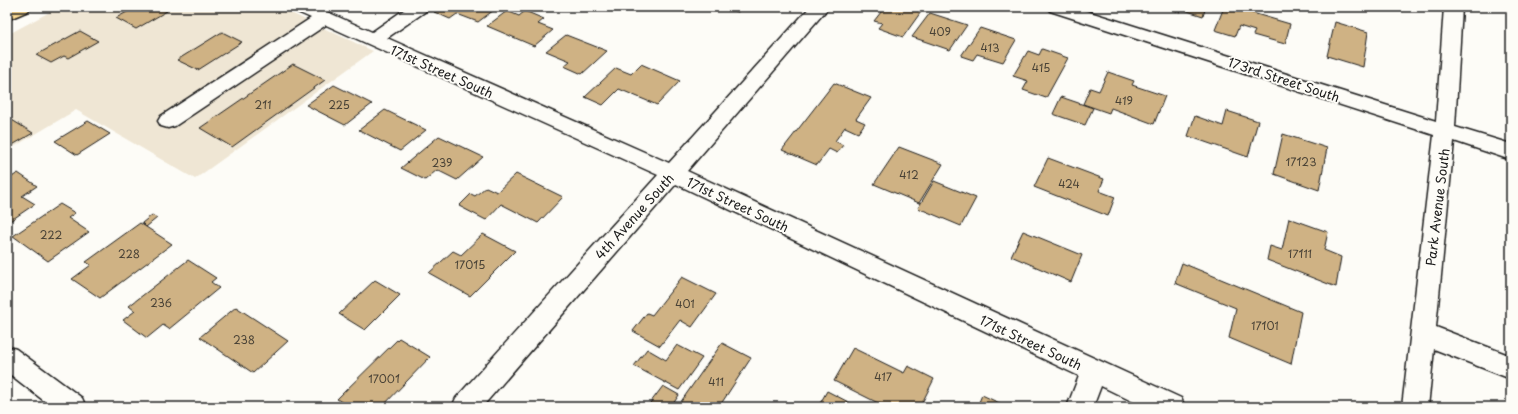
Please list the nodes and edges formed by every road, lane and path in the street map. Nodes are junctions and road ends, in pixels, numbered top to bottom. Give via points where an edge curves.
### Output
1 (22, 7) edge
2 (300, 7) edge
3 (420, 7) edge
4 (820, 7) edge
5 (1056, 7) edge
6 (1453, 7) edge
7 (7, 15) edge
8 (324, 18) junction
9 (372, 40) junction
10 (168, 121) dead end
11 (1445, 131) junction
12 (1511, 152) edge
13 (672, 173) junction
14 (1422, 333) junction
15 (7, 356) edge
16 (1511, 368) edge
17 (1094, 371) junction
18 (73, 407) edge
19 (465, 407) edge
20 (1080, 407) edge
21 (1172, 407) edge
22 (1415, 407) edge

1 - 7 main road
2 - 8 street, 171st Street South
3 - 9 street
4 - 13 street, 4th Avenue South
5 - 11 street, 173rd Street South
6 - 11 street, Park Avenue South
8 - 9 street, 171st Street South
8 - 10 street
9 - 13 street, 171st Street South
11 - 12 street, 173rd Street South
11 - 14 street, Park Avenue South
13 - 17 street, 171st Street South
13 - 19 street, 4th Avenue South
14 - 16 street
14 - 22 street, Park Avenue South
15 - 18 street
17 - 20 street
17 - 21 street, 171st Street South

